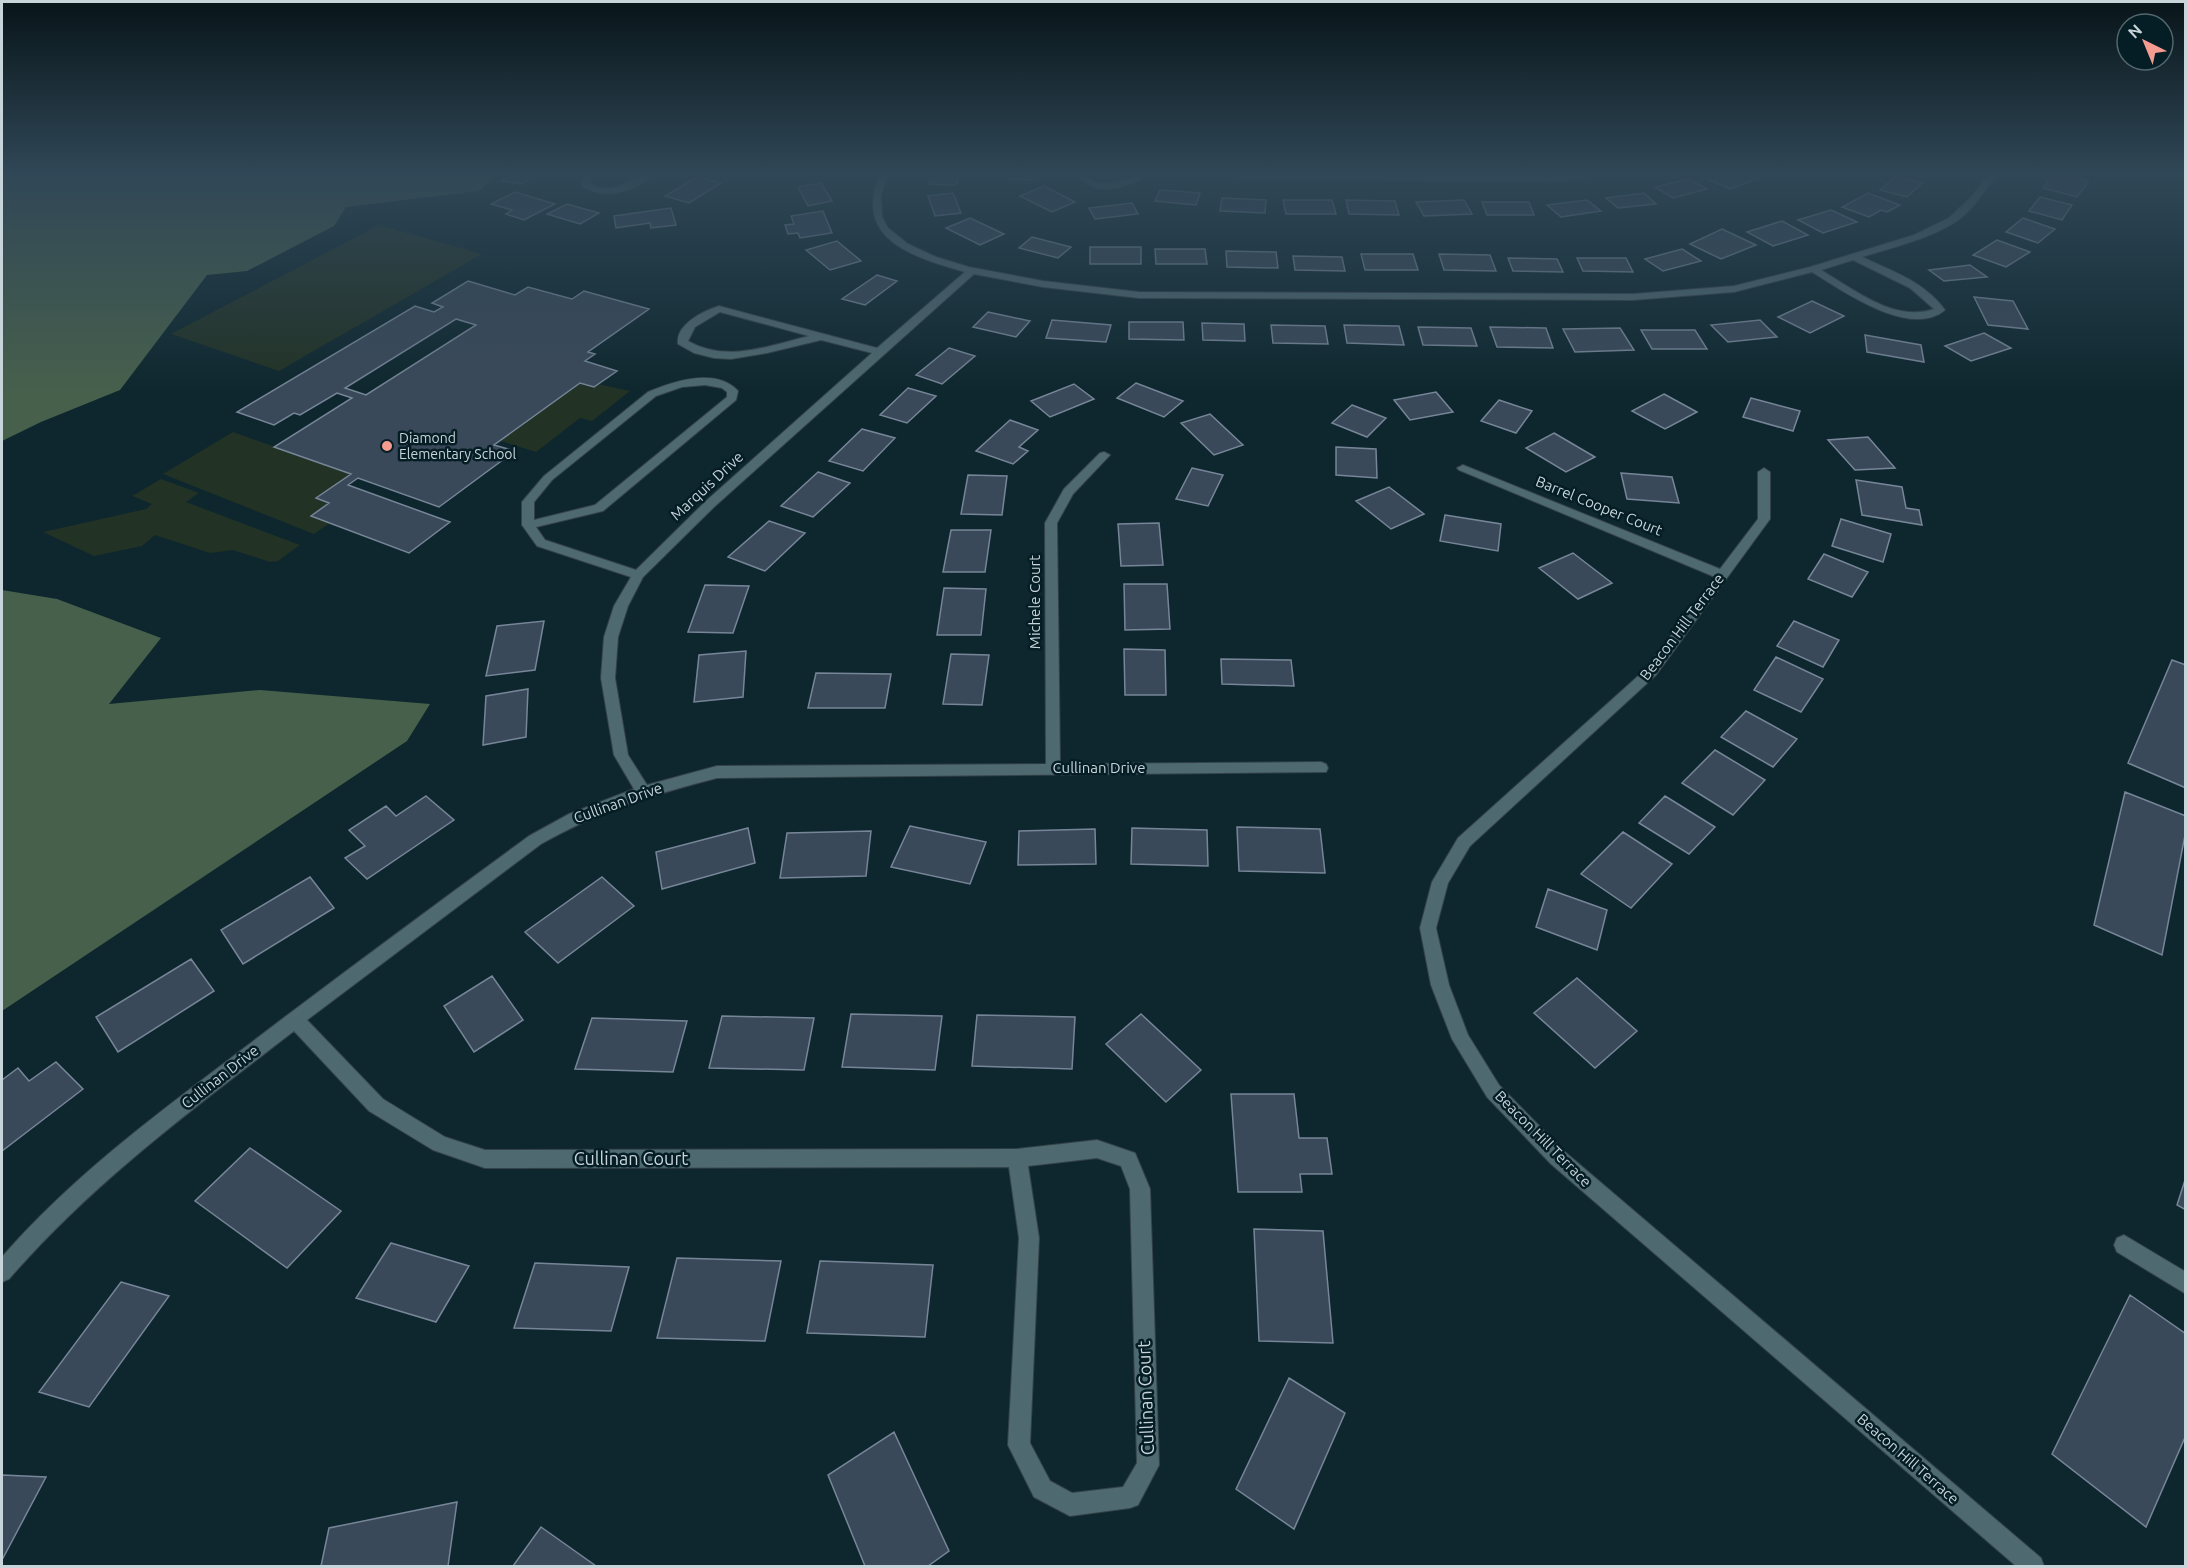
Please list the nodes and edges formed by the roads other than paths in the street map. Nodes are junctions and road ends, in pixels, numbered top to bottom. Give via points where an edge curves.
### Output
1 (908, 247) edge
2 (1885, 247) edge
3 (1855, 257) junction
4 (1813, 269) junction
5 (973, 270) junction
6 (819, 337) junction
7 (879, 352) junction
8 (1104, 455) dead end
9 (1463, 468) dead end
10 (1764, 472) dead end
11 (528, 525) junction
12 (638, 575) junction
13 (1722, 575) junction
14 (1053, 768) junction
15 (1321, 768) dead end
16 (643, 792) junction
17 (294, 1019) junction
18 (1017, 1158) junction
19 (2124, 1245) dead end
20 (2, 1272) edge
21 (2186, 1284) edge
22 (2033, 1566) edge

1 - 5 street via 929,258
2 - 3 street
3 - 4 street
3 - 4 street via 1923,292 1940,310 1932,315 1910,317 1872,302
4 - 5 street via 1734,289 1633,297 1139,295 1058,288
5 - 7 street, Marquis Drive
6 - 6 street via 718,309 693,322 684,332 682,342 691,349 724,356
6 - 7 street
7 - 12 street, Marquis Drive via 710,504
8 - 14 street, Michele Court via 1068,492 1051,523
9 - 13 street, Barrel Cooper Court
10 - 13 street, Beacon Hill Terrace via 1764,519
11 - 11 street via 599,508 732,398 733,391 718,382 672,385 652,394 548,478 528,502
11 - 12 street via 541,543
12 - 16 street, Marquis Drive via 621,606 611,637 608,678 621,755
13 - 22 street, Beacon Hill Terrace via 1651,672 1464,842 1440,882 1428,928 1440,985 1461,1039 1493,1091 1558,1158
14 - 15 street, Cullinan Drive
14 - 16 street, Cullinan Drive via 717,772
16 - 17 street, Cullinan Drive via 574,818 535,840
17 - 18 street, Cullinan Court via 376,1105 440,1144 485,1159
17 - 20 street, Cullinan Drive via 123,1152
18 - 18 street, Cullinan Court via 1029,1238 1019,1445 1042,1489 1070,1505 1130,1497 1148,1465 1140,1189 1128,1160 1097,1149
19 - 21 street

